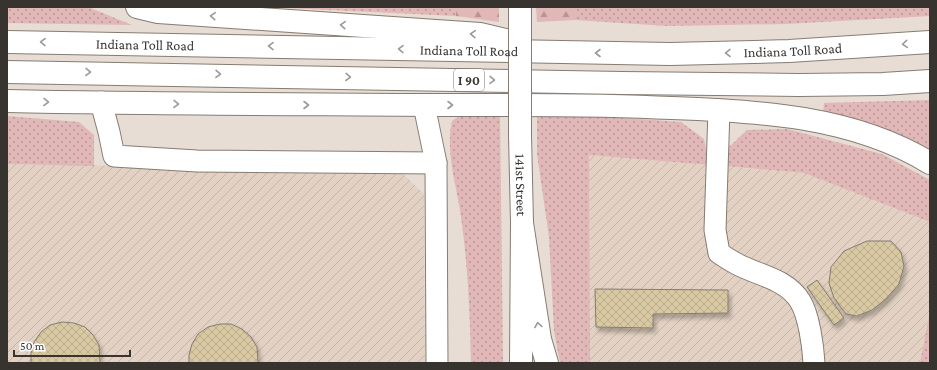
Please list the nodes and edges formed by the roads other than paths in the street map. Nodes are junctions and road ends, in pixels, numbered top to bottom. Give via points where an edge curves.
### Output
1 (137, 7) edge
2 (520, 7) edge
3 (7, 42) edge
4 (930, 42) edge
5 (566, 53) junction
6 (7, 72) edge
7 (930, 81) edge
8 (7, 101) edge
9 (101, 102) junction
10 (424, 105) junction
11 (719, 110) junction
12 (930, 163) edge
13 (436, 164) junction
14 (522, 223) junction
15 (437, 363) edge
16 (520, 363) edge
17 (547, 363) edge
18 (814, 363) edge

5 -> 1 main road via 480,34 158,12
2 - 14 main road, 141st Street, bridge
5 -> 3 main road, Indiana Toll Road / I 90
4 -> 5 main road, Indiana Toll Road / I 90 via 789,51
6 -> 7 main road, Indiana Toll Road / I 90 via 622,83 830,84
8 -> 9 main road
9 -> 10 main road
9 - 13 lane via 114,156 197,161
10 -> 11 main road via 628,106
10 - 13 lane
11 - 12 main road via 784,115 832,125 880,140
11 - 18 lane via 715,230 719,253 738,265 759,272 785,286 800,300 812,337
13 - 15 lane
14 - 16 main road, 141st Street
17 -> 14 main road via 540,339

